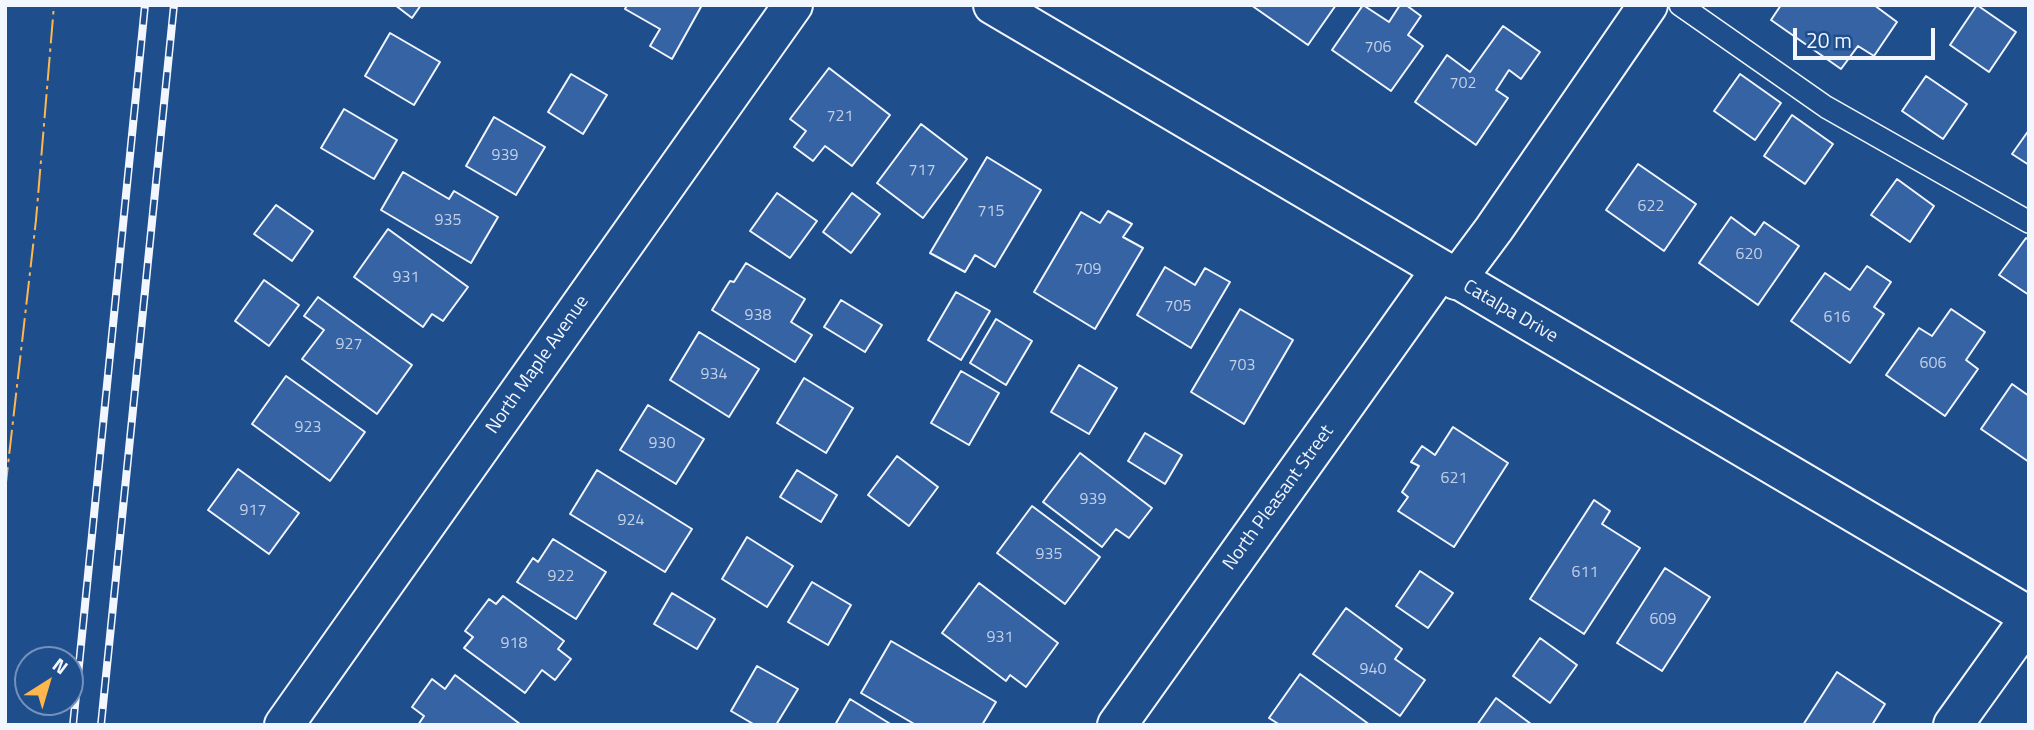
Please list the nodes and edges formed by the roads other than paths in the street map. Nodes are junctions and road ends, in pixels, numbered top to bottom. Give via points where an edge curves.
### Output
1 (793, 5) edge
2 (993, 5) edge
3 (1648, 5) edge
4 (1680, 5) edge
5 (2029, 222) edge
6 (1448, 276) junction
7 (2029, 618) edge
8 (284, 725) edge
9 (1117, 725) edge
10 (1954, 725) edge

1 - 8 street, North Maple Avenue
2 - 6 street, Catalpa Drive
3 - 6 street, North Pleasant Street via 1502,218
4 - 5 lane via 1826,107
6 - 7 street, Catalpa Drive
6 - 9 street, North Pleasant Street
7 - 10 street

